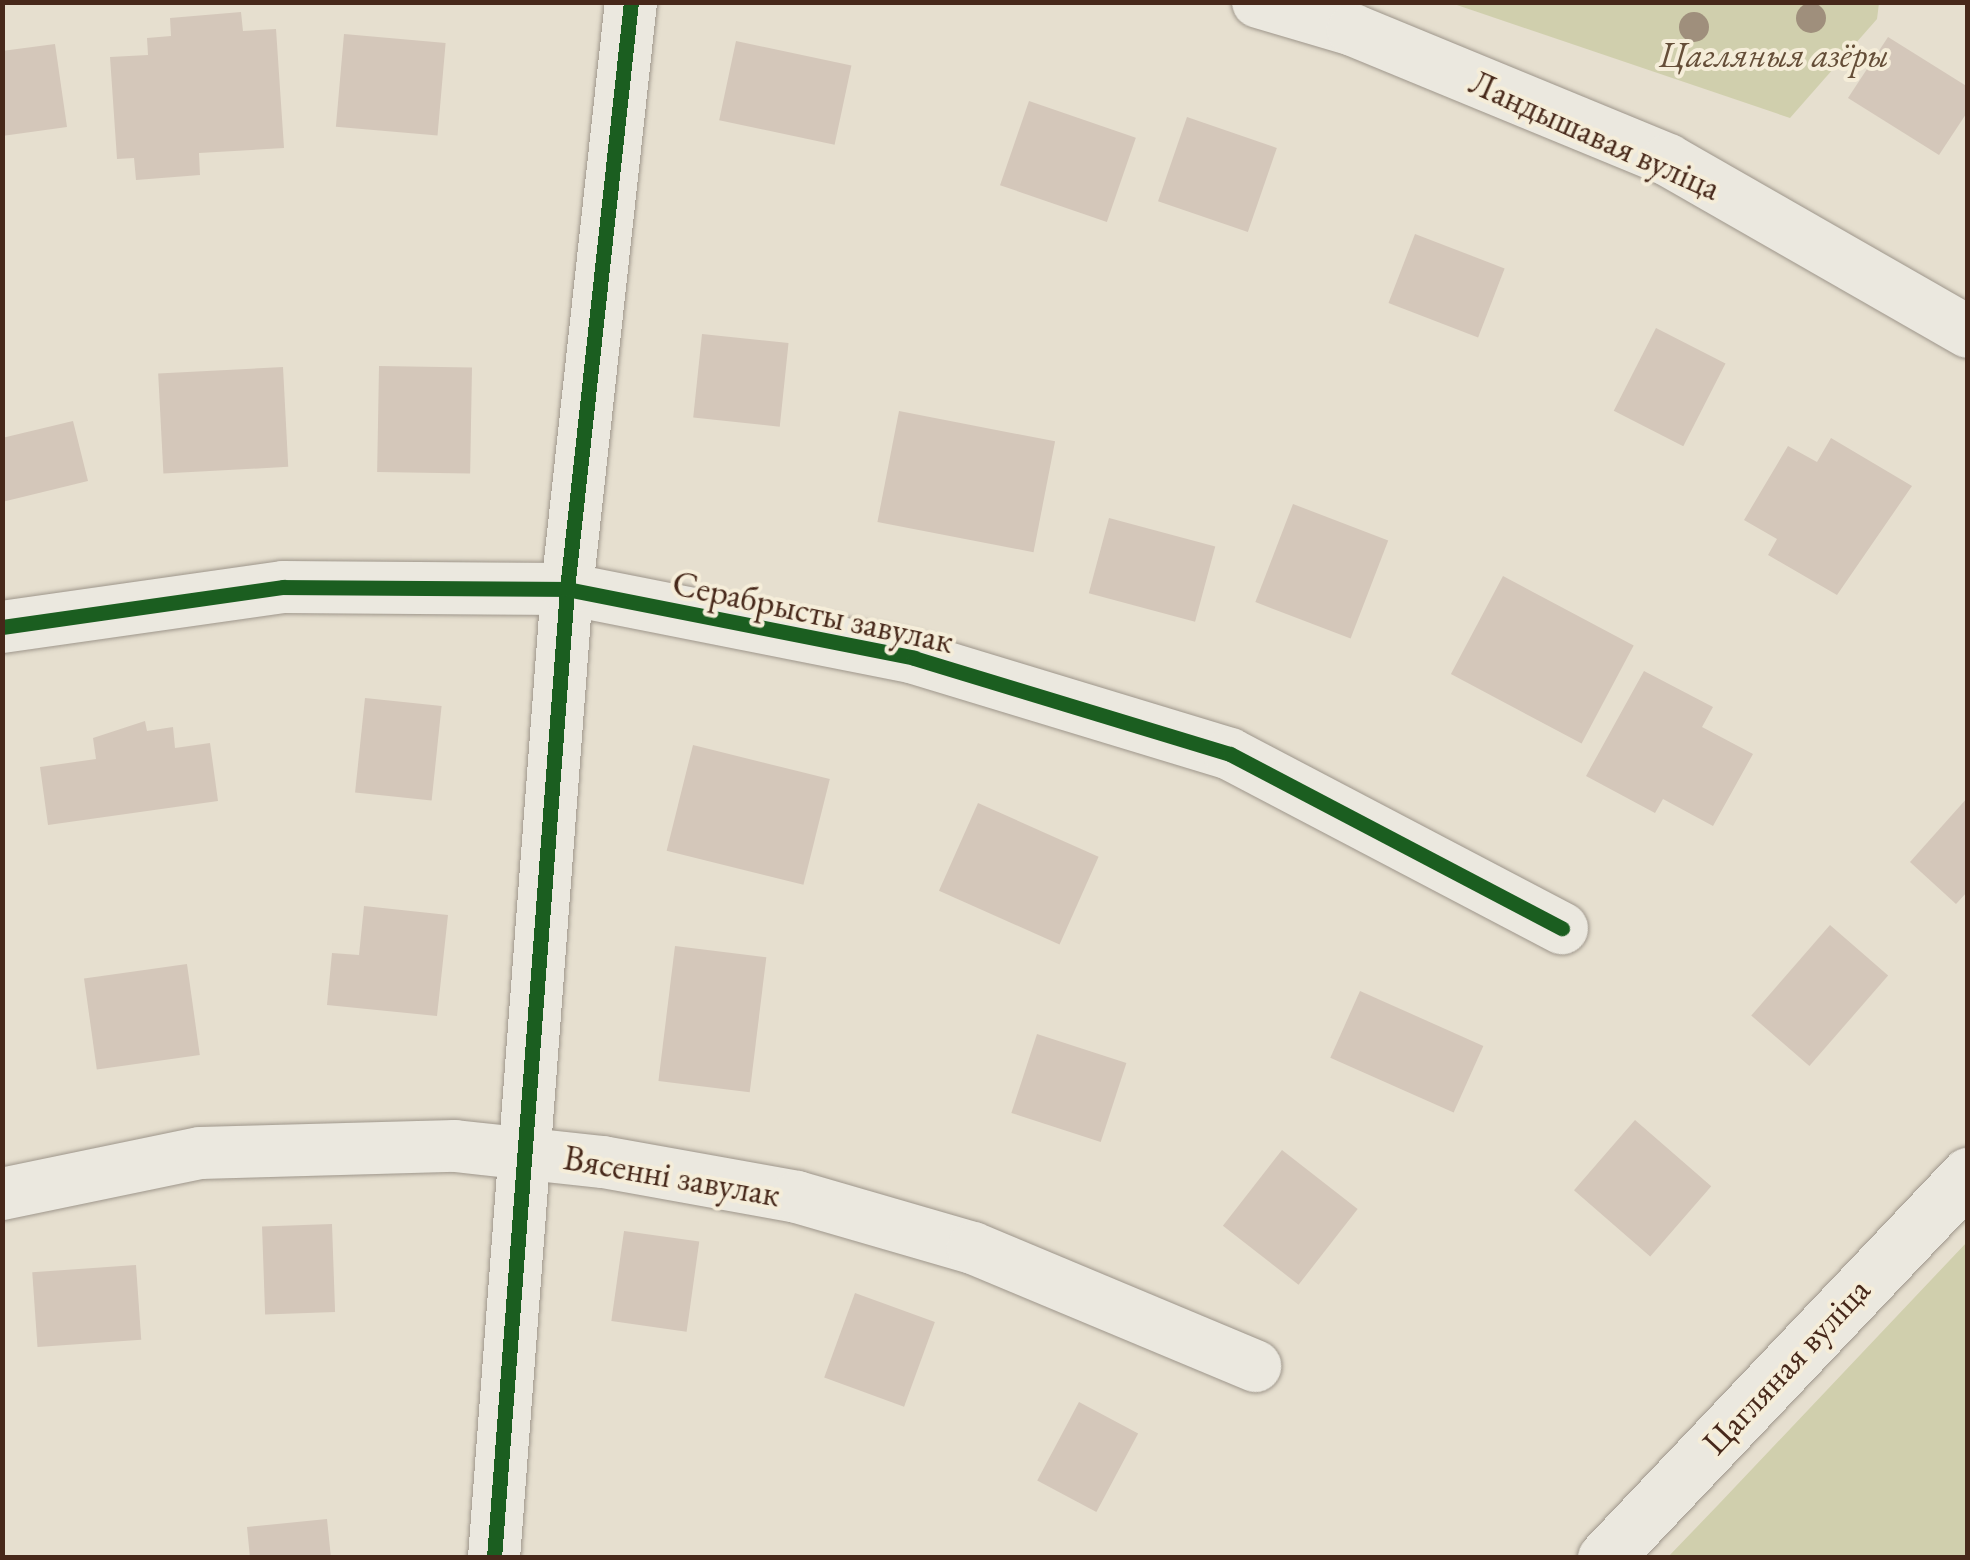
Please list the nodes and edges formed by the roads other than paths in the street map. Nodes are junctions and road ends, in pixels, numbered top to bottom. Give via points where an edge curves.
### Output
1 (631, 2) edge
2 (1258, 2) edge
3 (1968, 332) edge
4 (567, 589) junction
5 (2, 627) edge
6 (1562, 928) dead end
7 (527, 1152) junction
8 (1968, 1175) edge
9 (2, 1194) edge
10 (1255, 1366) dead end
11 (494, 1558) edge
12 (1605, 1558) edge

1 - 4 street
2 - 3 street, Ландышавая вуліца via 1353,30 1668,160
4 - 5 street, Серабрысты завулак via 283,587
4 - 6 street, Серабрысты завулак via 914,658 1230,754
4 - 7 street
7 - 9 street, Вясенні завулак via 200,1153
7 - 10 street, Вясенні завулак via 797,1198 973,1248
7 - 11 street
8 - 12 street, Цагляная вуліца

